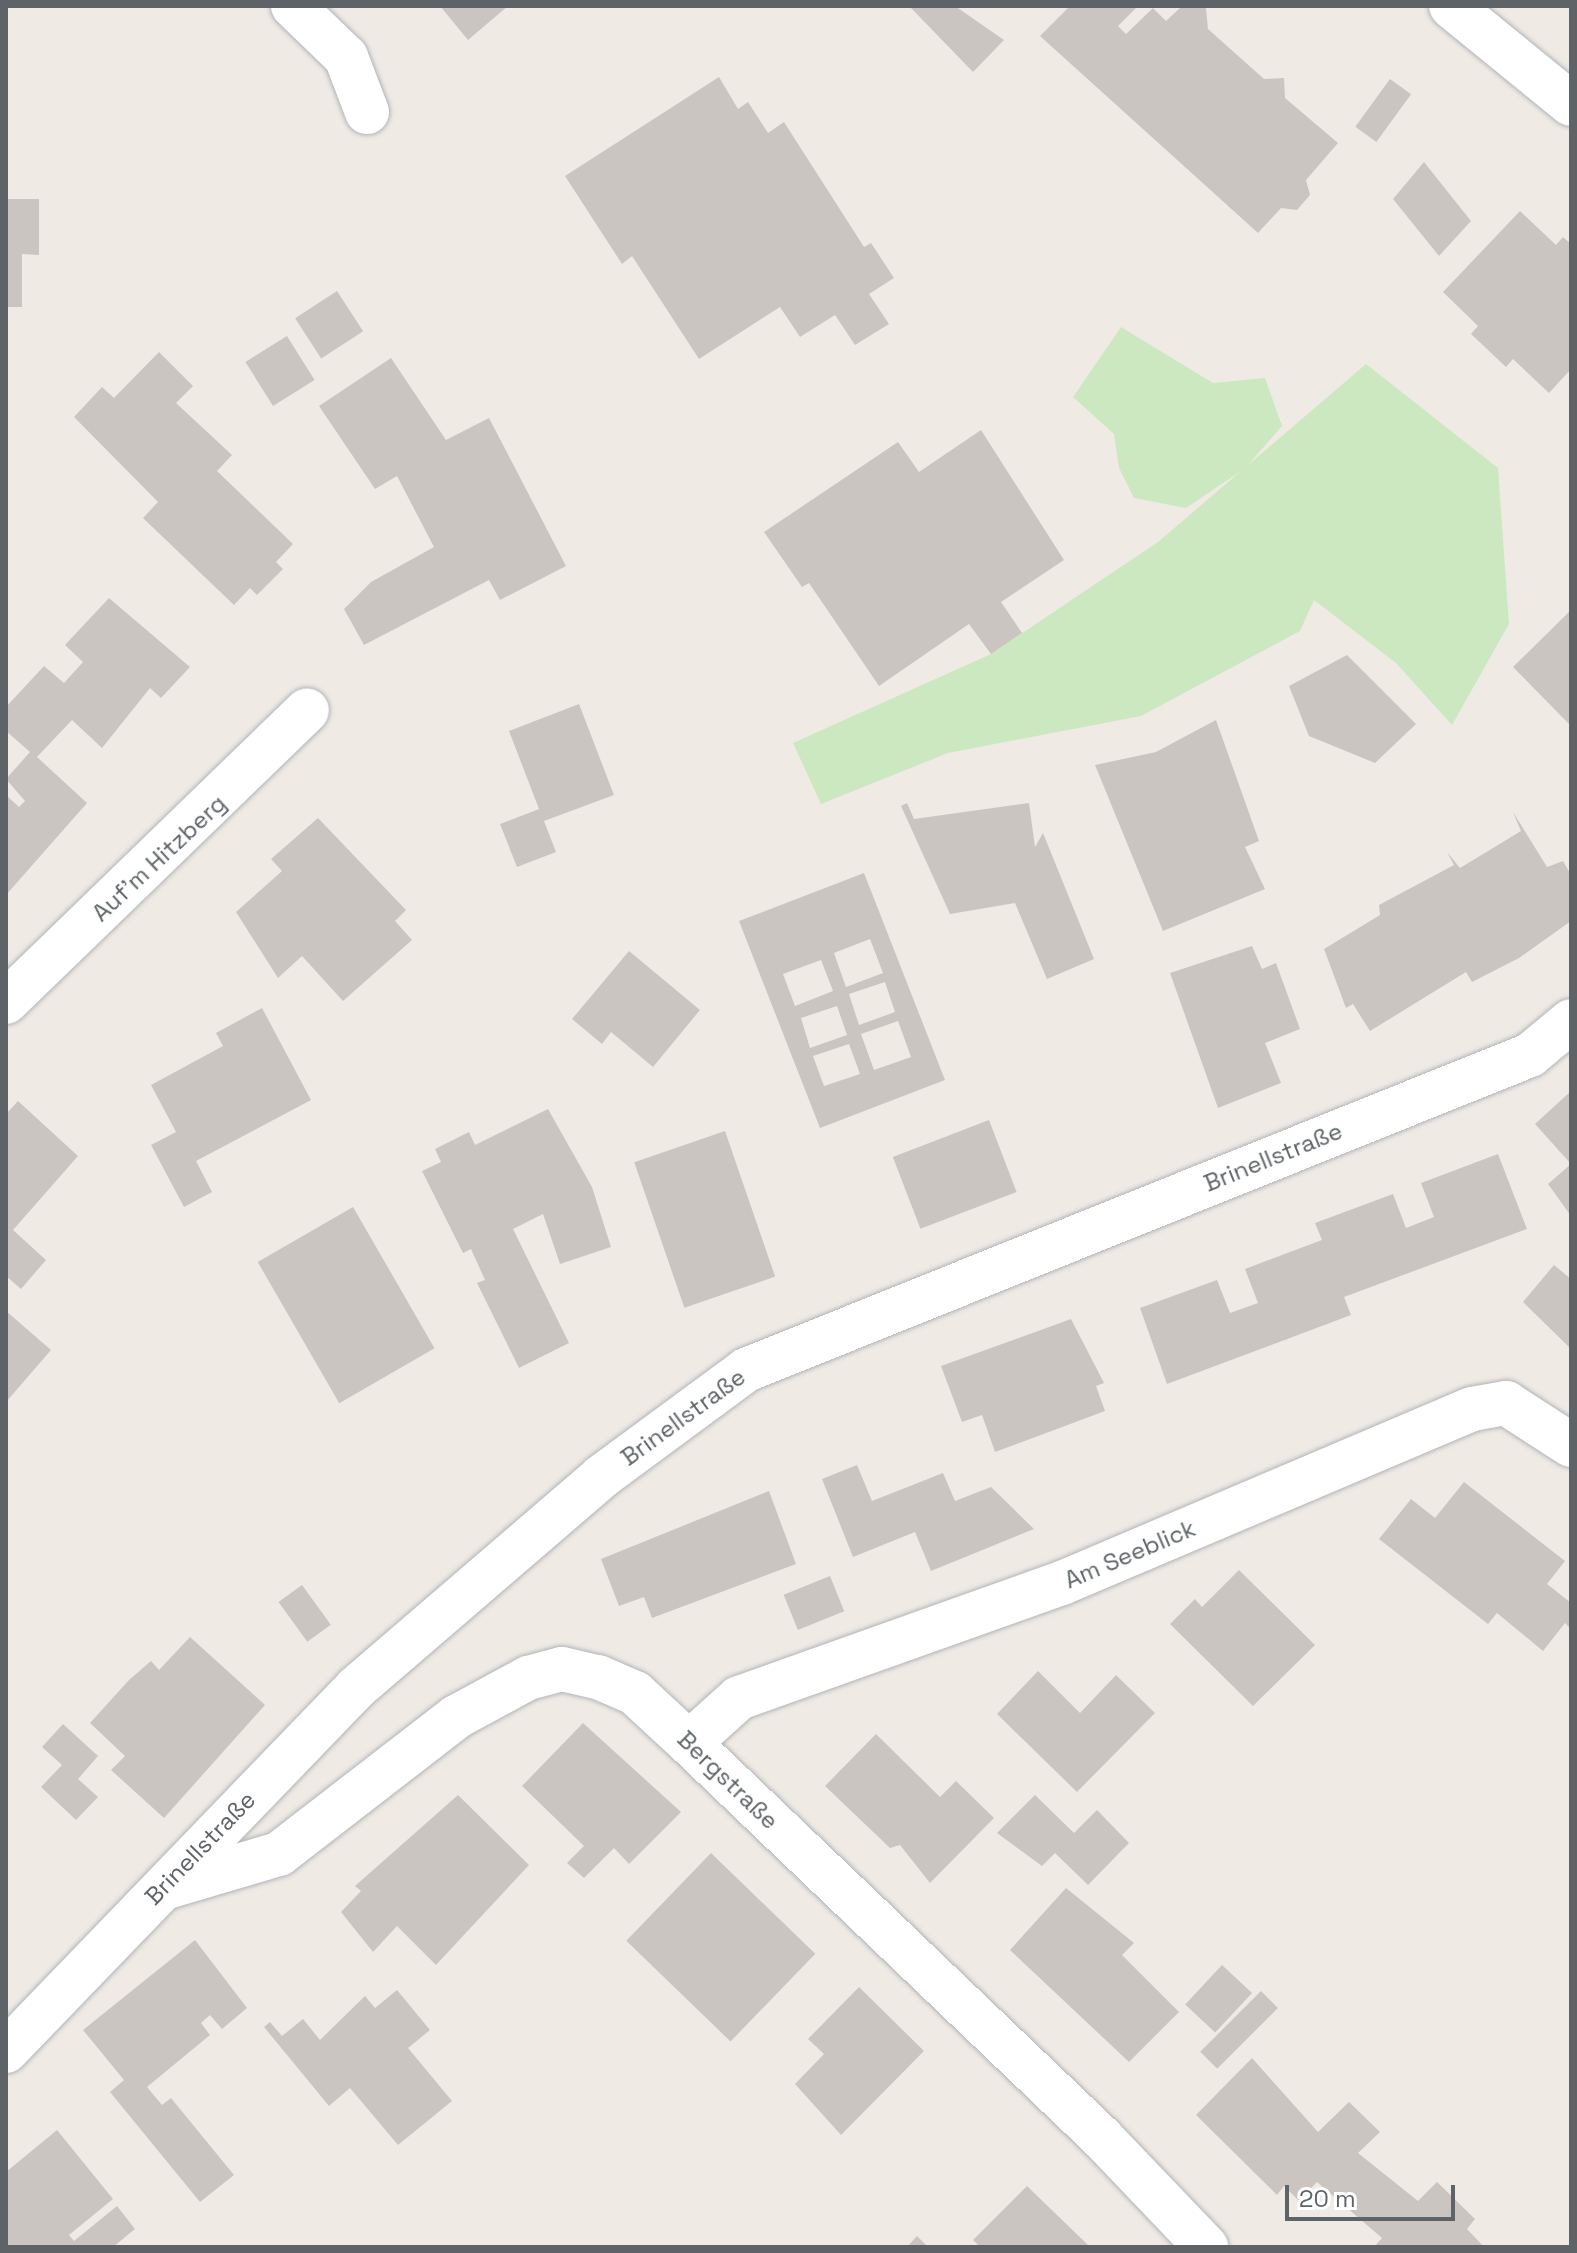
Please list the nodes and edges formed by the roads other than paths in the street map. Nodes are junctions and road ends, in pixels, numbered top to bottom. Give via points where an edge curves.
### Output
1 (293, 6) edge
2 (1451, 6) edge
3 (1571, 104) edge
4 (367, 112) dead end
5 (307, 710) dead end
6 (6, 1002) edge
7 (1571, 1021) edge
8 (1571, 1445) edge
9 (689, 1743) junction
10 (162, 1889) junction
11 (6, 2051) edge
12 (1206, 2247) edge

1 - 4 street via 346,57
2 - 3 street
5 - 6 street, Auf'm Hitzberg
7 - 10 street, Brinellstraße via 1530,1055 746,1370 601,1477 356,1688
8 - 9 street, Am Seeblick via 1506,1403 1472,1409 1062,1583 739,1698
9 - 10 street, Bergstraße via 635,1693 562,1669 540,1675 456,1717 279,1854
9 - 12 street, Bergstraße
10 - 11 street, Brinellstraße

